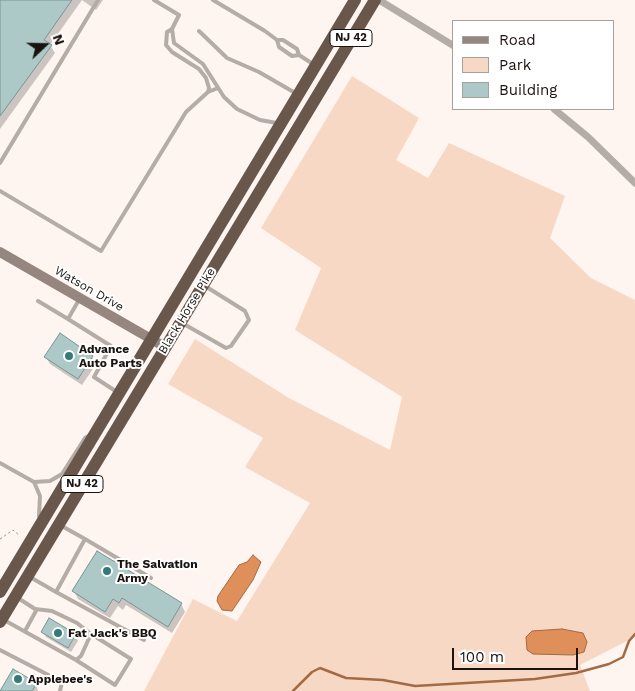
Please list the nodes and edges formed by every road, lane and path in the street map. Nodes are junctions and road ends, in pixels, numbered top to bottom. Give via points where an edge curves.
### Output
1 (98, 0) edge
2 (154, 0) edge
3 (213, 0) edge
4 (355, 0) edge
5 (374, 0) edge
6 (379, 0) edge
7 (172, 29) junction
8 (199, 31) dead end
9 (277, 40) junction
10 (452, 45) edge
11 (300, 55) junction
12 (316, 67) junction
13 (328, 76) junction
14 (218, 88) junction
15 (208, 92) junction
16 (299, 95) junction
17 (555, 110) edge
18 (282, 123) junction
19 (0, 163) edge
20 (635, 184) edge
21 (0, 192) edge
22 (0, 252) edge
23 (203, 285) junction
24 (80, 298) junction
25 (38, 302) dead end
26 (68, 319) junction
27 (180, 322) junction
28 (151, 339) junction
29 (165, 347) junction
30 (119, 393) junction
31 (96, 432) junction
32 (0, 463) edge
33 (34, 482) junction
34 (58, 524) junction
35 (38, 528) junction
36 (19, 534) dead end
37 (0, 539) edge
38 (85, 539) junction
39 (28, 576) junction
40 (151, 578) dead end
41 (0, 592) edge
42 (56, 592) junction
43 (15, 596) junction
44 (37, 609) junction
45 (1, 620) edge
46 (25, 631) junction
47 (91, 634) junction
48 (144, 640) dead end
49 (2, 651) edge
50 (0, 658) edge
51 (76, 660) junction
52 (60, 691) edge

1 - 19 lane
2 - 7 lane via 179,15
3 - 9 lane
4 - 12 highway, Black Horse Pike / NJ 42
5 - 13 highway, Black Horse Pike / NJ 42
6 - 10 street
7 - 14 lane via 174,43 203,64
7 - 15 lane via 168,32 166,45 199,69 206,78
8 - 16 lane via 227,58
9 - 11 lane via 297,49
9 - 11 lane via 280,47 292,56
11 - 12 lane
12 - 13 street
12 - 16 highway, Black Horse Pike / NJ 42
13 - 23 highway, Black Horse Pike / NJ 42
14 - 15 lane
14 - 18 lane via 237,109 260,120
15 - 21 lane via 186,112 101,251
16 - 18 highway, Black Horse Pike / NJ 42
17 - 20 street
18 - 28 highway, Black Horse Pike / NJ 42
22 - 24 street, Watson Drive
23 - 27 highway, Black Horse Pike / NJ 42
23 - 27 lane via 245,311 249,320 231,346 226,348
24 - 26 lane
24 - 28 street, Watson Drive
25 - 26 lane
26 - 30 lane via 111,346 94,376
27 - 29 highway, Black Horse Pike / NJ 42
28 - 29 street, Watson Drive
28 - 30 highway, Black Horse Pike / NJ 42
29 - 34 highway, Black Horse Pike / NJ 42
30 - 31 highway, Black Horse Pike / NJ 42
31 - 33 lane via 85,438 57,479
31 - 35 highway, Black Horse Pike / NJ 42
32 - 33 lane
33 - 35 lane via 41,504
34 - 38 lane
34 - 39 highway, Black Horse Pike / NJ 42
35 - 41 highway, Black Horse Pike / NJ 42
36 - 37 path via 13,530
38 - 40 lane
38 - 42 lane
39 - 42 lane
39 - 43 highway, Black Horse Pike / NJ 42
42 - 48 lane
43 - 44 lane
43 - 45 highway, Black Horse Pike / NJ 42
44 - 46 lane
44 - 47 lane via 52,611
45 - 46 lane
46 - 51 lane
47 - 51 lane
47 - 51 lane via 131,659 115,685
49 - 50 lane
49 - 52 lane via 62,682

